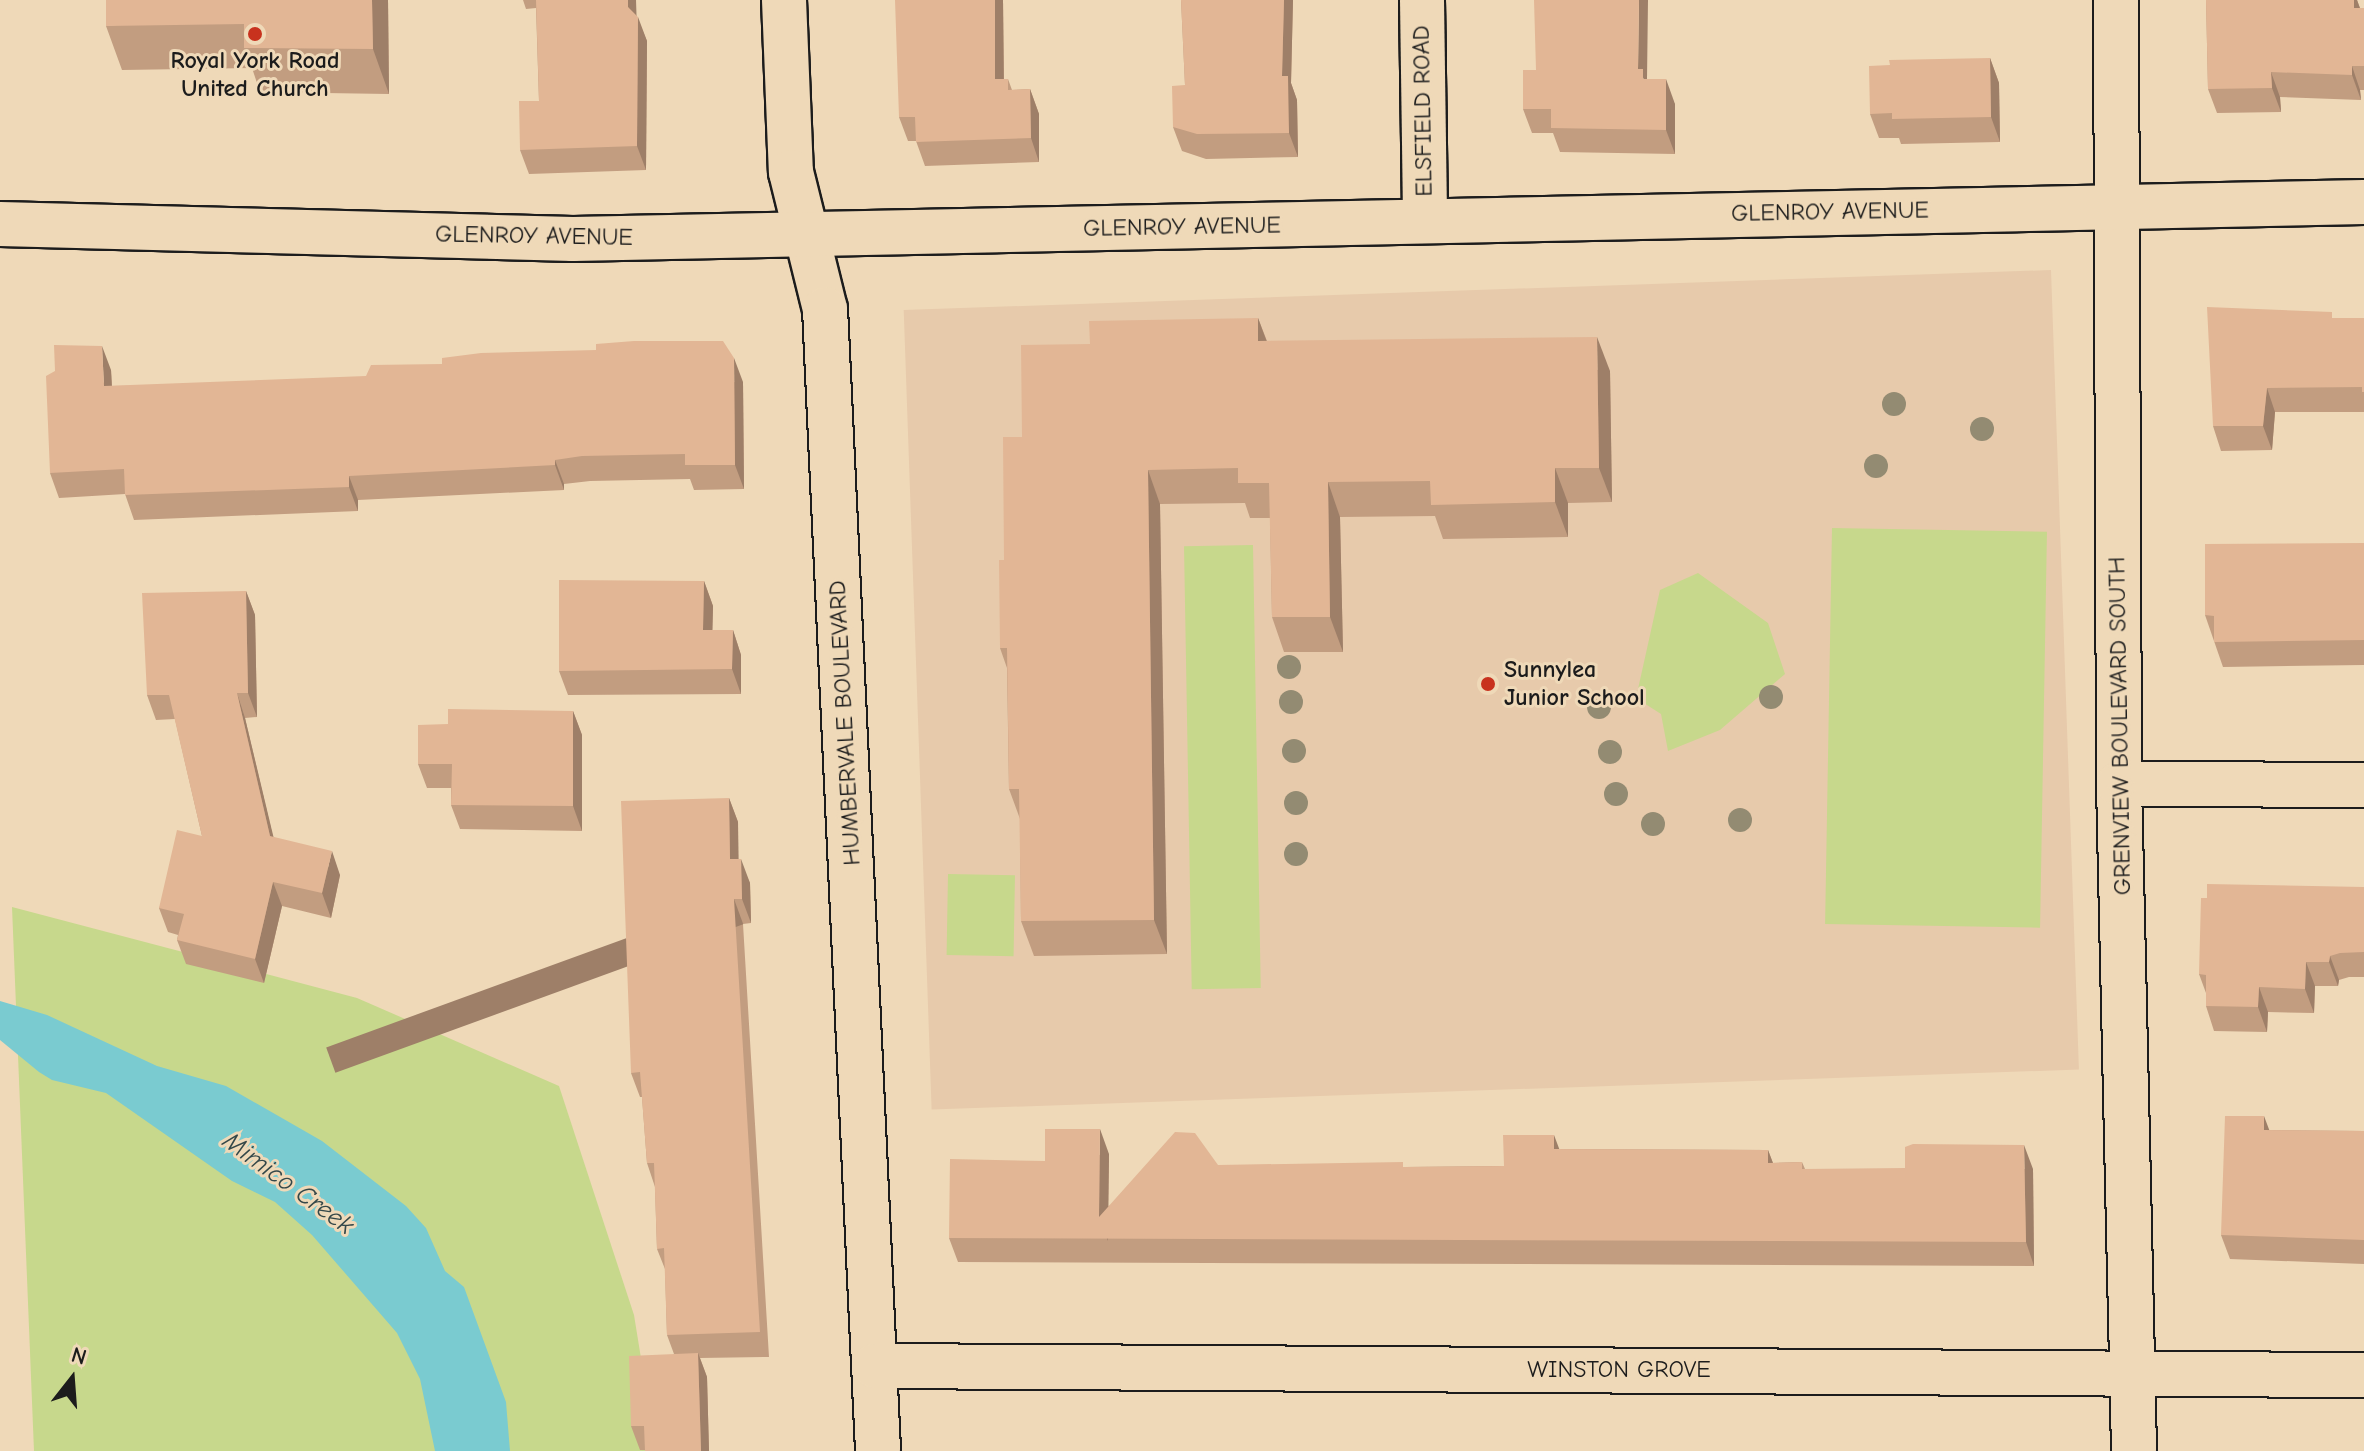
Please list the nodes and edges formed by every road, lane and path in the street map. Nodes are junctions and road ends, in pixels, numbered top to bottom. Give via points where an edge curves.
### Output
1 (784, 0) edge
2 (1422, 0) edge
3 (2116, 0) edge
4 (2364, 202) edge
5 (2116, 206) junction
6 (1425, 221) junction
7 (0, 224) edge
8 (809, 235) junction
9 (2119, 784) junction
10 (2364, 785) edge
11 (875, 1366) junction
12 (2133, 1372) junction
13 (2364, 1375) edge
14 (878, 1451) edge
15 (2134, 1451) edge

1 - 8 street, HUMBERVALE BOULEVARD via 791,172
2 - 6 street, ELSFIELD ROAD
3 - 5 street, GRENVIEW BOULEVARD SOUTH
4 - 5 street, GLENROY AVENUE
5 - 6 street, GLENROY AVENUE
5 - 9 street, GRENVIEW BOULEVARD SOUTH
6 - 8 street, GLENROY AVENUE
7 - 8 street, GLENROY AVENUE via 573,239
8 - 11 street, HUMBERVALE BOULEVARD via 825,309
9 - 10 street
9 - 12 street, GRENVIEW BOULEVARD SOUTH
11 - 12 street, WINSTON GROVE
11 - 14 street, HUMBERVALE BOULEVARD
12 - 13 street, WINSTON GROVE
12 - 15 street, GRENVIEW BOULEVARD SOUTH

